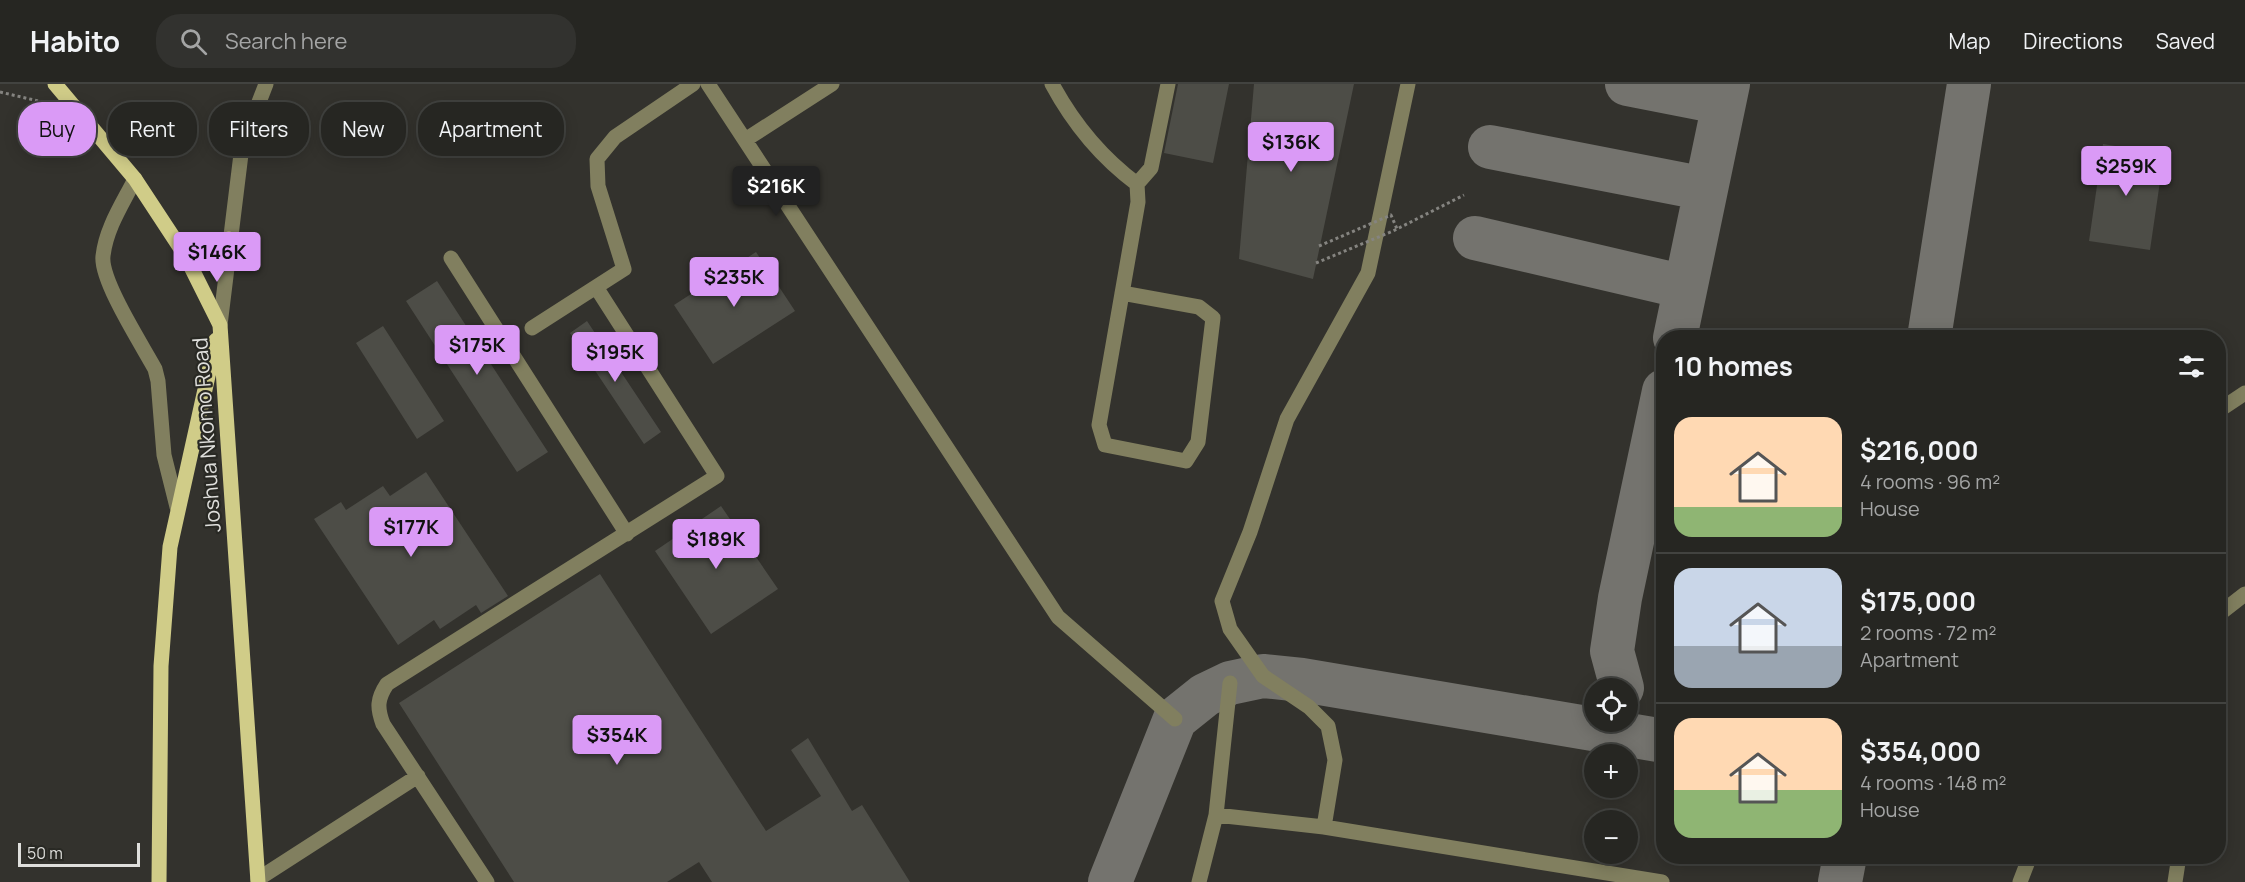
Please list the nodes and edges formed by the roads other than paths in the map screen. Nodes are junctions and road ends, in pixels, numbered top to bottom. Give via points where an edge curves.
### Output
1 (56, 84) edge
2 (266, 84) edge
3 (693, 84) edge
4 (708, 84) edge
5 (832, 84) edge
6 (1052, 84) edge
7 (1168, 84) edge
8 (1408, 84) edge
9 (745, 140) junction
10 (135, 179) junction
11 (1137, 184) junction
12 (229, 239) junction
13 (185, 255) junction
14 (451, 258) dead end
15 (596, 287) junction
16 (1122, 293) junction
17 (220, 326) junction
18 (532, 328) dead end
19 (2245, 393) edge
20 (2226, 406) edge
21 (177, 507) junction
22 (627, 534) junction
23 (2245, 594) edge
24 (2226, 609) edge
25 (1230, 683) dead end
26 (1175, 719) dead end
27 (418, 776) junction
28 (1216, 815) junction
29 (1324, 827) junction
30 (2027, 864) edge
31 (2178, 864) edge
32 (258, 880) edge
33 (159, 882) edge
34 (487, 882) edge
35 (1199, 882) edge
36 (1662, 882) edge
37 (2020, 882) edge
38 (2175, 882) edge

1 - 10 main road
2 - 12 street via 244,139
3 - 15 street via 615,137 597,159 598,186 624,269
4 - 9 street
5 - 9 street
6 - 11 street via 1063,104 1111,164
7 - 11 street via 1151,168
8 - 29 street via 1368,273 1287,419 1250,532 1222,601 1230,629 1263,676 1309,707 1329,726 1335,760
9 - 26 street via 1058,617
10 - 13 main road
10 - 21 street via 108,233 102,258 111,289 158,381 164,455
11 - 16 street via 1138,202
12 - 13 main road via 208,252
12 - 17 street
13 - 17 main road
14 - 22 street
15 - 18 street
15 - 22 street via 717,476
16 - 16 street via 1098,424 1105,445 1186,461 1198,442 1214,318 1199,307
17 - 21 main road, Joshua Nkomo Road
17 - 32 main road, Joshua Nkomo Road
19 - 20 street
21 - 33 main road, Joshua Nkomo Road via 163,607
22 - 27 street via 387,684 377,708 383,724
23 - 24 street
25 - 28 street
27 - 32 street
27 - 34 street
28 - 29 street
28 - 35 street
29 - 36 street
30 - 37 street
31 - 38 street

